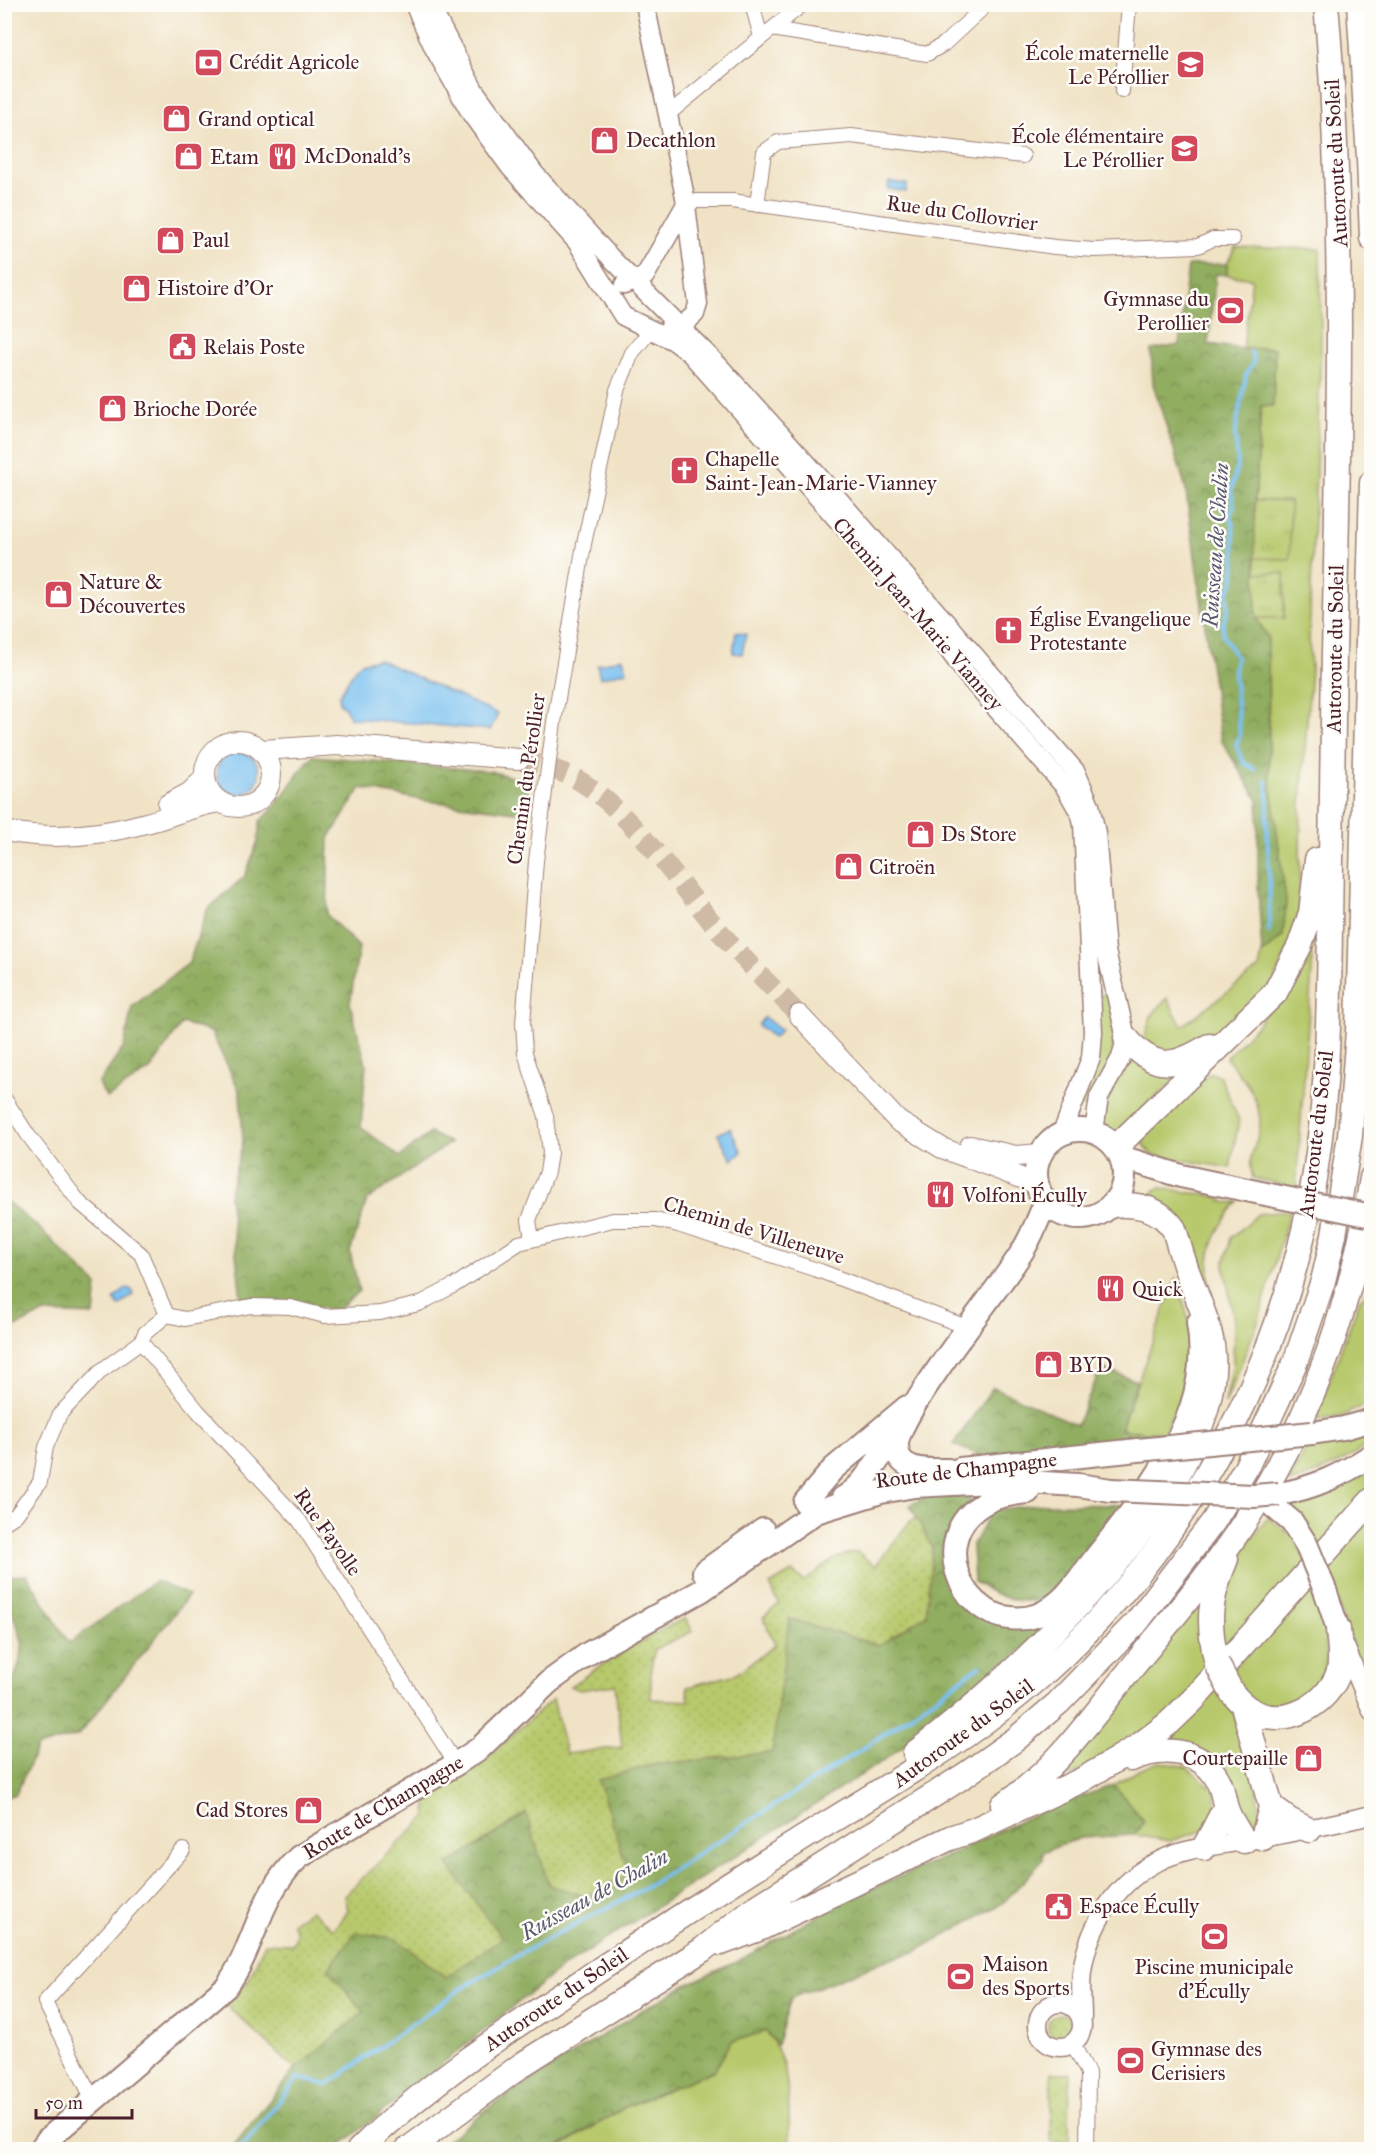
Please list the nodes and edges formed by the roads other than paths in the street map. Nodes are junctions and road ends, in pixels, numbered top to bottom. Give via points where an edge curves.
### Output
1 (414, 4) edge
2 (429, 4) edge
3 (645, 4) edge
4 (753, 4) edge
5 (803, 4) edge
6 (987, 4) edge
7 (1129, 4) edge
8 (1326, 4) edge
9 (1359, 4) edge
10 (431, 26) junction
11 (766, 33) junction
12 (440, 46) junction
13 (1122, 91) dead end
14 (668, 115) junction
15 (1023, 156) dead end
16 (686, 204) junction
17 (757, 205) junction
18 (1371, 238) edge
19 (1233, 239) dead end
20 (634, 281) junction
21 (607, 290) junction
22 (681, 327) junction
23 (650, 331) junction
24 (1371, 483) edge
25 (1335, 645) junction
26 (1369, 646) edge
27 (992, 701) junction
28 (1022, 709) junction
29 (307, 747) junction
30 (262, 750) junction
31 (519, 759) tunnel mouth
32 (271, 773) junction
33 (205, 778) junction
34 (221, 802) junction
35 (4, 821) edge
36 (4, 831) edge
37 (799, 1015) tunnel mouth
38 (1240, 1028) junction
39 (1126, 1038) junction
40 (850, 1069) junction
41 (4, 1098) edge
42 (1094, 1132) junction
43 (1062, 1134) junction
44 (1118, 1152) junction
45 (1041, 1154) junction
46 (1371, 1178) edge
47 (1048, 1200) junction
48 (1112, 1204) junction
49 (1371, 1216) edge
50 (532, 1239) junction
51 (1371, 1271) edge
52 (1189, 1277) junction
53 (1348, 1292) junction
54 (167, 1315) junction
55 (969, 1328) junction
56 (141, 1342) junction
57 (923, 1392) junction
58 (1371, 1420) edge
59 (900, 1432) junction
60 (1371, 1455) edge
61 (948, 1470) junction
62 (864, 1482) junction
63 (1111, 1490) junction
64 (1269, 1499) junction
65 (1371, 1500) edge
66 (805, 1502) junction
67 (829, 1507) junction
68 (4, 1523) edge
69 (1236, 1534) junction
70 (1338, 1629) junction
71 (607, 1642) junction
72 (1238, 1699) junction
73 (1371, 1712) edge
74 (456, 1764) junction
75 (1082, 1780) junction
76 (1271, 1807) junction
77 (1226, 1808) junction
78 (1371, 1815) edge
79 (1371, 1825) edge
80 (1309, 1830) junction
81 (950, 1838) junction
82 (1253, 1839) junction
83 (796, 1842) junction
84 (1204, 1848) junction
85 (183, 1850) dead end
86 (702, 1950) junction
87 (1081, 1974) junction
88 (1062, 2003) junction
89 (1082, 2018) junction
90 (1073, 2044) junction
91 (93, 2100) junction
92 (40, 2150) edge
93 (359, 2150) edge
94 (407, 2150) edge
95 (1087, 2150) edge

1 - 10 street, Chemin Jean-Marie Vianney
2 - 10 street, Chemin Jean-Marie Vianney
3 - 14 street
4 - 11 street
5 - 11 street
6 - 11 street via 944,44 927,54
7 - 13 street
8 - 25 highway, Autoroute du Soleil via 1340,247
9 - 18 highway, Autoroute du Soleil
10 - 12 street, Chemin Jean-Marie Vianney
11 - 14 street
12 - 20 street, Chemin Jean-Marie Vianney via 534,173
12 - 21 street, Chemin Jean-Marie Vianney via 472,115 510,166 577,242
14 - 16 street
15 - 17 street via 851,136 778,142 764,152
16 - 17 street, Rue du Collovrier via 732,201
16 - 20 street via 645,276
16 - 22 street via 698,304 695,314
17 - 19 street, Rue du Collovrier via 1094,250 1198,246 1213,239
20 - 21 street
20 - 22 street, Chemin Jean-Marie Vianney
21 - 23 street, Chemin Jean-Marie Vianney via 623,316
22 - 23 street
22 - 28 street, Chemin Jean-Marie Vianney via 849,509
23 - 27 street, Chemin Jean-Marie Vianney via 690,353 927,621 967,675
23 - 50 street, Chemin du Pérollier via 632,353 617,390 554,722 536,861 523,1023 529,1071 550,1134 546,1172 528,1220
24 - 26 highway, Autoroute du Soleil
25 - 38 highway via 1326,702 1319,846 1311,913 1284,979
25 - 83 highway, Autoroute du Soleil via 1328,1031 1316,1170 1286,1299 1237,1418 1161,1543 1072,1646 1005,1707 962,1738
26 - 86 highway, Autoroute du Soleil via 1358,1031 1350,1136 1323,1281 1295,1363 1261,1439 1213,1522 1175,1576 1136,1623 1058,1703 974,1769 751,1911
27 - 28 street
27 - 43 street, Chemin Jean-Marie Vianney via 1056,775 1083,824 1093,1032 1091,1058
28 - 39 street, Chemin Jean-Marie Vianney via 1067,758 1090,805 1101,868 1106,951
29 - 30 main road
29 - 31 main road
29 - 32 main road
30 - 32 main road
30 - 33 main road via 241,741 224,744 209,758
32 - 34 main road via 267,791 253,804 236,807
33 - 34 main road via 213,796
33 - 35 main road via 183,796 135,817 86,824
34 - 36 main road via 191,806 147,823 104,833 37,836
37 - 40 main road
38 - 39 highway via 1182,1062 1145,1057
38 - 44 highway
39 - 42 street via 1121,1058 1099,1098
40 - 45 main road via 944,1136 991,1153
40 - 47 main road via 898,1121 920,1136
41 - 54 street via 80,1203 141,1254
42 - 43 main road via 1074,1130
42 - 44 main road
43 - 45 main road
44 - 48 main road via 1124,1180
44 - 49 main road, bridge via 1181,1176
45 - 47 main road via 1036,1172
46 - 53 highway via 1364,1230
47 - 48 main road via 1089,1217
47 - 55 main road via 1022,1253
48 - 52 highway via 1141,1206 1161,1214 1174,1229
50 - 54 street, Chemin de Villeneuve via 519,1243 419,1304 380,1313 325,1316 290,1307 251,1306 185,1319
50 - 55 street, Chemin de Villeneuve via 613,1220 655,1220 820,1270
51 - 53 highway
52 - 63 main road via 1200,1336 1195,1395 1185,1422 1137,1503 1068,1592 1045,1612 1024,1618 998,1615 981,1607 963,1589 956,1574 955,1545 964,1521 980,1506 1023,1492
52 - 83 highway via 1212,1340 1212,1380 1205,1415 1184,1461 1150,1515 1096,1586 1042,1642 933,1739 839,1803
53 - 69 highway via 1301,1418
54 - 56 street via 145,1333
55 - 57 main road
56 - 68 street via 102,1370 60,1414 46,1447 40,1482 16,1515
56 - 74 street, Rue Fayolle via 298,1520
57 - 59 main road
57 - 66 main road via 833,1469
58 - 61 main road, Route de Champagne, bridge via 1312,1433
59 - 61 main road via 898,1453 911,1467
59 - 62 main road via 886,1445
60 - 64 main road, Route de Champagne via 1340,1476
61 - 62 main road, Route de Champagne
62 - 66 main road, Route de Champagne
62 - 67 main road
63 - 64 main road, Route de Champagne, bridge
63 - 67 main road, Route de Champagne via 1043,1482 970,1482 914,1486
64 - 70 main road, bridge via 1292,1522 1306,1544
65 - 75 highway via 1179,1714 1137,1748
66 - 71 main road, Route de Champagne
67 - 71 main road, Route de Champagne via 805,1517 701,1591
69 - 72 highway, bridge via 1210,1608 1210,1633 1217,1664
69 - 81 highway via 1053,1763 1022,1793
70 - 72 highway via 1338,1672 1319,1701 1304,1711 1283,1716 1260,1715
70 - 73 street
71 - 74 main road, Route de Champagne via 549,1682 488,1740
72 - 76 highway
74 - 91 main road, Route de Champagne via 288,1867 264,1904 238,1969 226,1987
75 - 77 highway via 1143,1754 1170,1750 1207,1766 1218,1779
75 - 81 highway
76 - 80 highway
76 - 82 highway
77 - 82 highway
77 - 84 highway
78 - 80 street
79 - 80 street
80 - 82 street
81 - 86 highway via 760,1928
82 - 84 street
83 - 93 highway, Autoroute du Soleil via 497,2037 433,2084
84 - 87 street via 1159,1860 1120,1889 1099,1918
85 - 91 street via 45,2002
86 - 94 highway, Autoroute du Soleil via 513,2071
87 - 88 street via 1072,1994
87 - 89 street
88 - 89 street via 1074,2007
88 - 90 street via 1045,2009 1038,2019 1039,2032 1050,2045
89 - 90 street via 1082,2030
90 - 95 street via 1088,2078
91 - 92 main road, Route de Champagne

